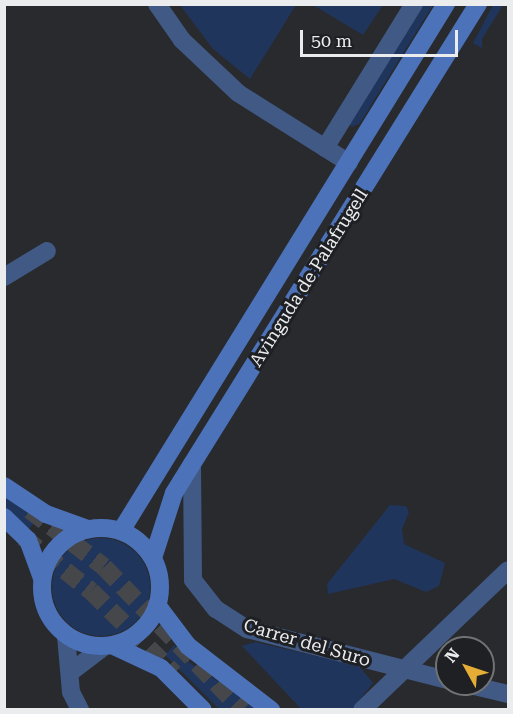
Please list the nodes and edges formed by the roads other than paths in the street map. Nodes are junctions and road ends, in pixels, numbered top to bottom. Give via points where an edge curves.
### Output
1 (158, 4) edge
2 (414, 4) edge
3 (446, 4) edge
4 (478, 4) edge
5 (325, 148) junction
6 (349, 163) junction
7 (47, 251) dead end
8 (4, 277) edge
9 (192, 464) junction
10 (4, 486) edge
11 (4, 517) edge
12 (88, 529) junction
13 (121, 531) junction
14 (153, 558) junction
15 (508, 570) edge
16 (42, 578) junction
17 (158, 605) junction
18 (66, 636) junction
19 (109, 646) junction
20 (401, 669) junction
21 (72, 671) junction
22 (435, 677) edge
23 (80, 710) edge
24 (203, 710) edge
25 (271, 710) edge
26 (362, 710) edge

1 - 5 street, Avinguda de Palafrugell via 211,70
2 - 5 street
3 - 6 main road, Avinguda de Palafrugell
4 - 9 main road, Avinguda de Palafrugell
5 - 6 street, Avinguda de Palafrugell
6 - 13 main road, Avinguda de Palafrugell
7 - 8 street
9 - 14 main road, Avinguda de Palafrugell via 174,493
9 - 20 street, Carrer del Suro via 193,580 216,609 247,629
10 - 12 main road via 46,514
11 - 16 main road via 28,540
12 - 13 main road
12 - 16 main road via 54,550
13 - 14 main road
14 - 17 main road via 159,576
15 - 20 street
16 - 18 main road via 43,604
17 - 19 main road via 136,635
17 - 25 main road via 188,646
18 - 19 main road
18 - 21 street
19 - 21 street
19 - 24 main road via 154,663
20 - 22 street, Carrer del Suro
20 - 26 street
21 - 23 street via 71,692

